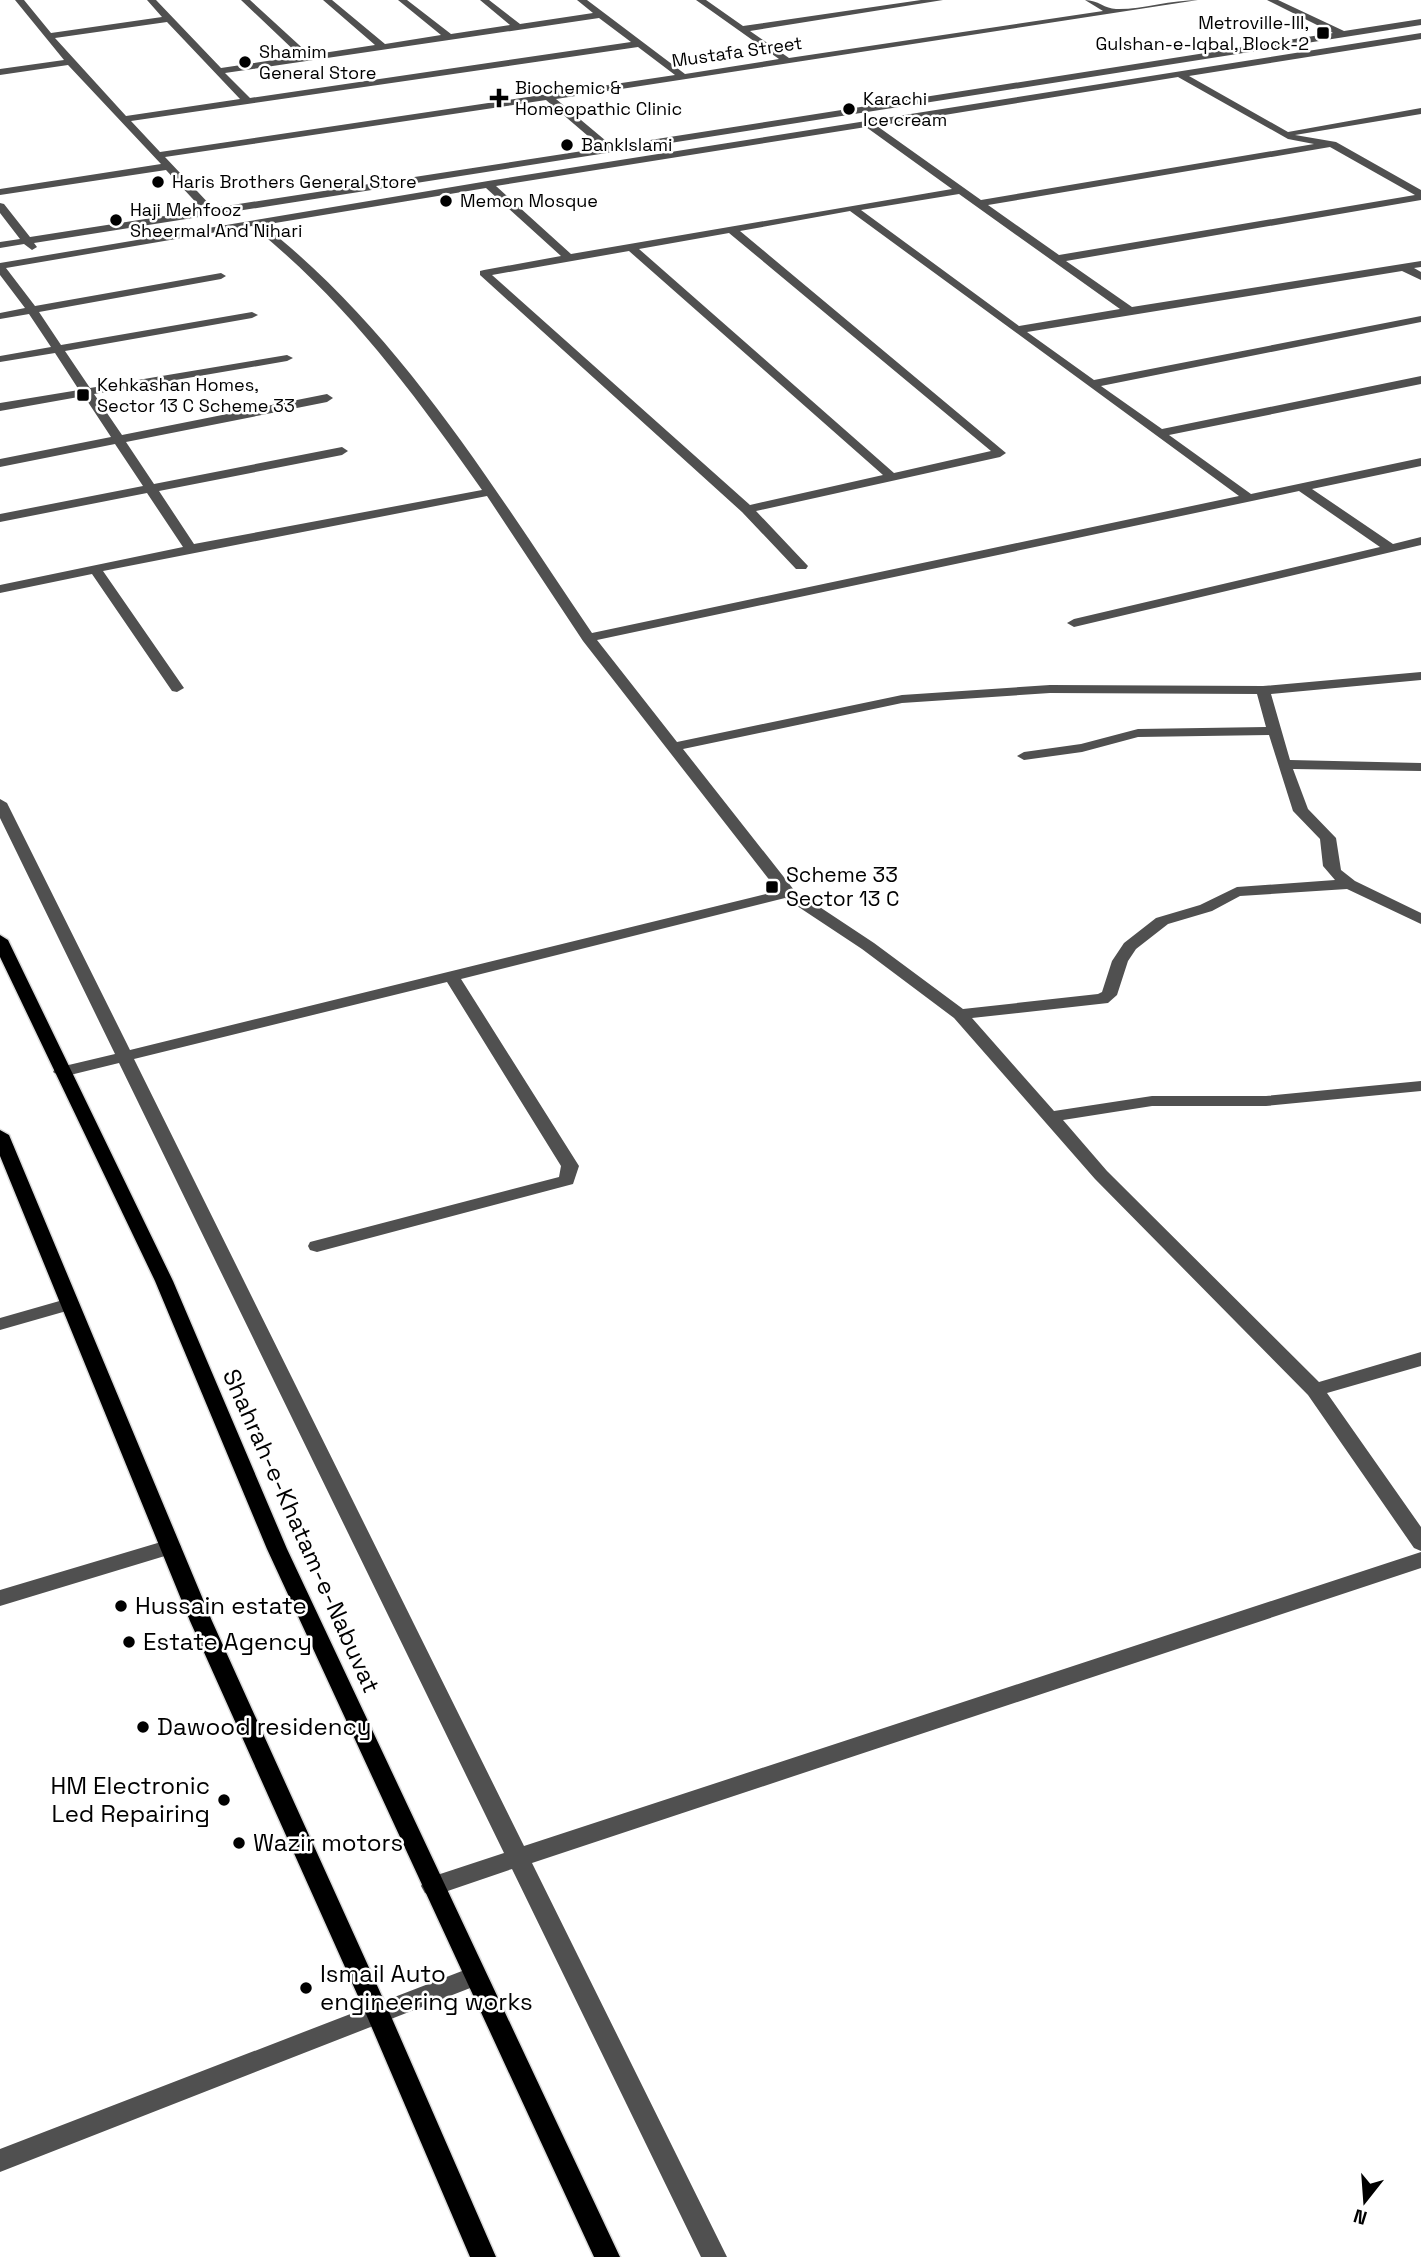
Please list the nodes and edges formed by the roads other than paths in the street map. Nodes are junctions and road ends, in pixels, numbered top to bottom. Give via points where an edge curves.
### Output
1 (19, 0) edge
2 (151, 0) edge
3 (245, 0) edge
4 (327, 0) edge
5 (402, 0) edge
6 (484, 0) edge
7 (581, 0) edge
8 (704, 0) edge
9 (939, 0) edge
10 (1089, 0) edge
11 (1194, 0) edge
12 (1271, 0) edge
13 (1112, 12) junction
14 (599, 15) junction
15 (168, 19) junction
16 (1421, 22) edge
17 (518, 27) junction
18 (742, 29) junction
19 (1342, 34) junction
20 (49, 36) junction
21 (1421, 36) edge
22 (449, 37) junction
23 (639, 44) junction
24 (383, 47) junction
25 (307, 58) junction
26 (786, 60) junction
27 (70, 62) junction
28 (1159, 63) junction
29 (217, 71) junction
30 (0, 72) edge
31 (1181, 75) junction
32 (682, 76) junction
33 (547, 96) junction
34 (247, 101) junction
35 (1421, 111) edge
36 (126, 119) junction
37 (869, 124) junction
38 (1284, 134) junction
39 (1332, 144) junction
40 (611, 150) junction
41 (160, 155) junction
42 (170, 166) junction
43 (1421, 181) edge
44 (488, 184) junction
45 (1404, 184) junction
46 (962, 190) junction
47 (0, 192) edge
48 (1421, 196) edge
49 (979, 203) junction
50 (0, 206) edge
51 (852, 208) junction
52 (211, 212) junction
53 (254, 223) junction
54 (732, 230) junction
55 (26, 241) junction
56 (0, 245) edge
57 (631, 247) junction
58 (569, 258) junction
59 (41, 259) junction
60 (1057, 259) junction
61 (1421, 264) edge
62 (0, 267) edge
63 (1404, 267) junction
64 (221, 276) dead end
65 (1421, 277) edge
66 (33, 311) junction
67 (1130, 311) junction
68 (252, 315) dead end
69 (0, 316) edge
70 (1421, 319) edge
71 (1017, 330) junction
72 (59, 349) junction
73 (287, 358) dead end
74 (0, 359) edge
75 (1421, 380) edge
76 (1092, 384) junction
77 (87, 392) junction
78 (327, 398) dead end
79 (0, 407) edge
80 (1160, 433) junction
81 (119, 440) junction
82 (342, 451) dead end
83 (1421, 461) edge
84 (0, 463) edge
85 (892, 477) junction
86 (1301, 486) junction
87 (152, 490) junction
88 (490, 492) junction
89 (1249, 498) junction
90 (747, 509) junction
91 (0, 518) edge
92 (1421, 541) edge
93 (1391, 548) junction
94 (191, 549) junction
95 (801, 566) dead end
96 (95, 569) junction
97 (0, 589) edge
98 (1074, 623) dead end
99 (587, 638) junction
100 (1421, 676) edge
101 (177, 688) dead end
102 (1263, 690) junction
103 (1274, 731) junction
104 (674, 747) junction
105 (1024, 756) dead end
106 (1284, 764) junction
107 (1421, 767) edge
108 (0, 803) edge
109 (1349, 884) junction
110 (788, 893) junction
111 (1421, 919) edge
112 (0, 940) edge
113 (451, 976) junction
114 (960, 1013) junction
115 (122, 1057) junction
116 (62, 1072) junction
117 (1421, 1086) edge
118 (1049, 1116) junction
119 (0, 1135) edge
120 (317, 1246) dead end
121 (70, 1304) junction
122 (0, 1324) edge
123 (1421, 1359) edge
124 (1315, 1390) junction
125 (1421, 1543) edge
126 (171, 1547) junction
127 (1421, 1560) edge
128 (0, 1598) edge
129 (519, 1858) junction
130 (433, 1885) junction
131 (475, 1976) junction
132 (377, 2014) junction
133 (0, 2161) edge
134 (482, 2257) edge
135 (607, 2257) edge
136 (714, 2257) edge

1 - 20 street
2 - 15 street
3 - 25 street
4 - 24 street
5 - 22 street
6 - 17 street
7 - 14 street
8 - 18 street
9 - 18 street
10 - 13 street
11 - 13 street, Mustafa Street
12 - 19 street
13 - 26 street, Mustafa Street
14 - 17 street
14 - 23 street
15 - 20 street
15 - 29 street
16 - 19 street
17 - 22 street
18 - 26 street
19 - 28 street
20 - 27 street
21 - 31 street
22 - 24 street
23 - 32 street
23 - 34 street
24 - 25 street
25 - 29 street
26 - 32 street, Mustafa Street
27 - 30 street
27 - 36 street
28 - 31 street
28 - 40 street
29 - 34 street
31 - 37 street
31 - 38 street
32 - 33 street, Mustafa Street
33 - 40 street
33 - 41 street, Mustafa Street
34 - 36 street
35 - 38 street
36 - 41 street
37 - 44 street
37 - 46 street
38 - 39 street
39 - 45 street
39 - 49 street
40 - 52 street
41 - 42 street
42 - 47 street
42 - 52 street
43 - 45 street
44 - 53 street
44 - 58 street
45 - 48 street
46 - 49 street
46 - 51 street
48 - 60 street
49 - 60 street
50 - 55 street
51 - 54 street
51 - 71 street
52 - 55 street
53 - 59 street
53 - 88 street via 313,271 361,324
54 - 57 street
54 - 85 street via 1000,453
55 - 56 street
55 - 59 street
57 - 58 street
57 - 85 street
58 - 90 street via 484,273
59 - 62 street
60 - 67 street
61 - 63 street
62 - 66 street
63 - 65 street
63 - 67 street
64 - 66 street
66 - 69 street
66 - 72 street
67 - 71 street
68 - 72 street
70 - 76 street
71 - 76 street
72 - 74 street
72 - 77 street
73 - 77 street
75 - 80 street
76 - 80 street
77 - 79 street
77 - 81 street
78 - 81 street
80 - 89 street
81 - 84 street
81 - 87 street
82 - 87 street
83 - 86 street
85 - 90 street
86 - 89 street
86 - 93 street
87 - 91 street
87 - 94 street
88 - 94 street
88 - 99 street
89 - 99 street
90 - 95 street
92 - 93 street
93 - 98 street
94 - 96 street
96 - 97 street
96 - 101 street
99 - 104 street
100 - 102 street
102 - 103 street
102 - 104 street via 1050,689 916,697
103 - 105 street via 1138,733 1082,748
103 - 106 street
104 - 110 street
106 - 107 street
106 - 109 street via 1301,811 1328,838 1331,866
108 - 115 street
109 - 111 street
109 - 114 street via 1237,892 1206,908 1162,921 1130,946 1109,995 1102,999
110 - 113 street
110 - 114 street
112 - 116 main road, Shahrah-e-Khatam-e-Nabuvat
113 - 115 street
113 - 120 street via 570,1166 566,1180
114 - 118 street
115 - 116 street
115 - 129 street
116 - 130 main road, Shahrah-e-Khatam-e-Nabuvat via 164,1281 277,1549
117 - 118 street via 1266,1101 1152,1101
118 - 124 street via 1101,1175
119 - 121 main road
121 - 122 street
121 - 126 main road
123 - 124 street
124 - 125 street
126 - 128 street
126 - 132 main road
127 - 129 street
129 - 130 street
129 - 136 street
130 - 131 main road, Shahrah-e-Khatam-e-Nabuvat
131 - 132 street
131 - 135 main road, Shahrah-e-Khatam-e-Nabuvat
132 - 133 street
132 - 134 main road

